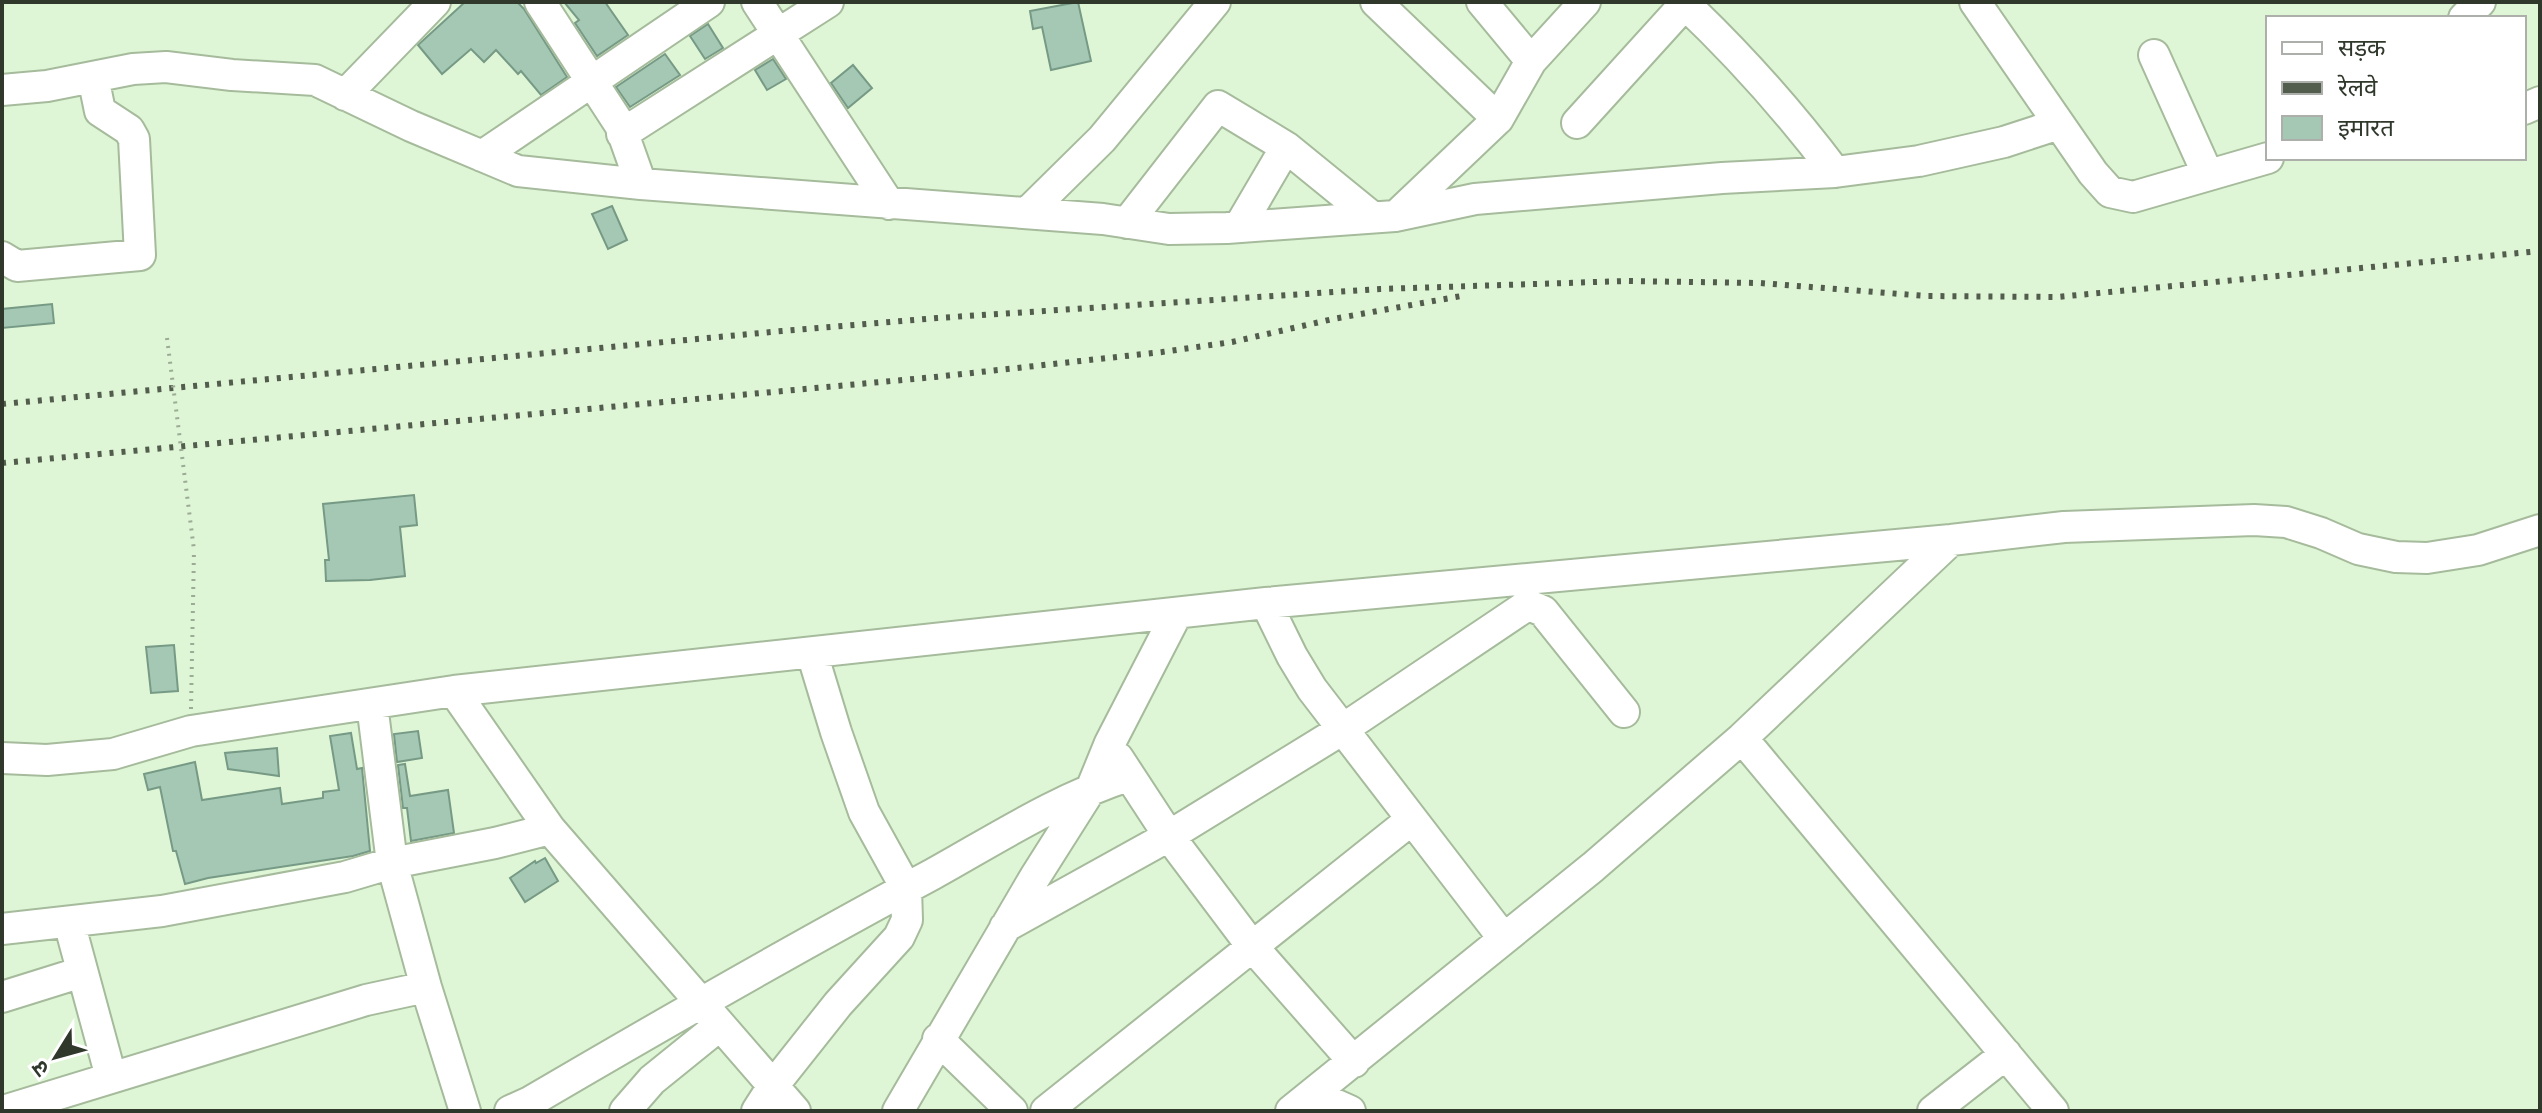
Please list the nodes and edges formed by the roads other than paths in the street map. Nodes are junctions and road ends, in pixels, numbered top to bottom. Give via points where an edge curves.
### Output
1 (435, 2) edge
2 (540, 2) edge
3 (709, 2) edge
4 (757, 2) edge
5 (828, 2) edge
6 (1215, 2) edge
7 (1376, 2) edge
8 (1482, 2) edge
9 (1585, 2) edge
10 (1975, 2) edge
11 (1684, 3) edge
12 (778, 34) junction
13 (2154, 55) dead end
14 (1531, 61) junction
15 (93, 77) junction
16 (592, 81) junction
17 (2, 90) edge
18 (345, 95) junction
19 (1498, 119) junction
20 (1577, 123) dead end
21 (2059, 124) junction
22 (622, 134) junction
23 (1286, 147) junction
24 (482, 156) junction
25 (2266, 159) edge
26 (1835, 172) junction
27 (2208, 175) junction
28 (641, 184) junction
29 (889, 204) junction
30 (1027, 213) junction
31 (1384, 216) junction
32 (1127, 223) junction
33 (1239, 227) junction
34 (2, 257) edge
35 (2540, 530) edge
36 (1951, 540) junction
37 (1266, 603) junction
38 (1177, 613) junction
39 (812, 653) junction
40 (454, 691) junction
41 (372, 704) junction
42 (1624, 712) dead end
43 (1343, 729) junction
44 (1742, 738) junction
45 (1110, 743) junction
46 (2, 758) edge
47 (1128, 776) junction
48 (1092, 787) junction
49 (1411, 820) junction
50 (550, 829) junction
51 (1169, 836) junction
52 (392, 863) junction
53 (906, 888) junction
54 (69, 922) junction
55 (1005, 927) junction
56 (2, 929) edge
57 (1504, 939) junction
58 (1251, 945) junction
59 (82, 972) junction
60 (426, 987) junction
61 (2, 997) edge
62 (700, 1002) junction
63 (720, 1025) junction
64 (938, 1039) junction
65 (2006, 1054) junction
66 (1354, 1062) junction
67 (111, 1077) junction
68 (765, 1099) edge
69 (1303, 1103) edge
70 (2040, 1106) edge
71 (3, 1111) edge
72 (465, 1111) edge
73 (510, 1111) edge
74 (625, 1111) edge
75 (795, 1111) edge
76 (898, 1111) edge
77 (1012, 1111) edge
78 (1046, 1111) edge
79 (1350, 1111) edge
80 (1933, 1111) edge

1 - 18 street
2 - 16 street
3 - 16 street
4 - 12 street
5 - 12 street
6 - 30 street via 1102,139
7 - 19 street
8 - 14 street
9 - 14 street
10 - 21 street
11 - 20 street
11 - 26 street via 1756,77
12 - 22 street
12 - 29 street
13 - 27 street
14 - 19 street
15 - 17 street
15 - 18 street via 166,67 315,80
15 - 34 street via 100,111 134,139 140,255 17,266
16 - 22 street
16 - 24 street
18 - 24 street
19 - 31 street
21 - 26 street via 1919,161
21 - 27 street via 2110,192 2133,197
22 - 28 street
23 - 31 street
23 - 32 street via 1218,106
23 - 33 street
24 - 28 street via 518,171
25 - 27 street
26 - 31 street via 1475,199
28 - 29 street
29 - 30 street
30 - 32 street
31 - 33 street
32 - 33 street via 1169,229
35 - 36 street via 2478,550 2427,558 2358,549 2286,522 2254,520 2064,527
36 - 37 street
36 - 44 street
37 - 38 street
37 - 43 street via 1312,689
38 - 39 street
38 - 45 street
39 - 40 street
39 - 53 street via 864,812
40 - 41 street
40 - 50 street
41 - 46 street via 191,731 113,754
41 - 52 street
42 - 43 street via 1543,611 1531,606
43 - 49 street
43 - 51 street
44 - 57 street
44 - 65 street
45 - 47 street
45 - 48 street
47 - 48 street
47 - 51 street
48 - 53 street
48 - 55 street
49 - 57 street
49 - 58 street
50 - 52 street
50 - 62 street
51 - 55 street
51 - 58 street
52 - 54 street via 345,877 192,905
52 - 60 street
53 - 62 street
53 - 68 street via 907,920 899,937 838,1004
54 - 56 street
54 - 59 street
55 - 64 street
57 - 66 street
58 - 66 street
58 - 78 street
59 - 61 street
59 - 67 street
60 - 67 street
60 - 72 street
62 - 63 street
62 - 73 street
63 - 68 street
63 - 74 street via 652,1080
64 - 76 street
64 - 77 street
65 - 70 street
65 - 80 street
66 - 69 street
67 - 71 street
68 - 75 street
69 - 79 street

